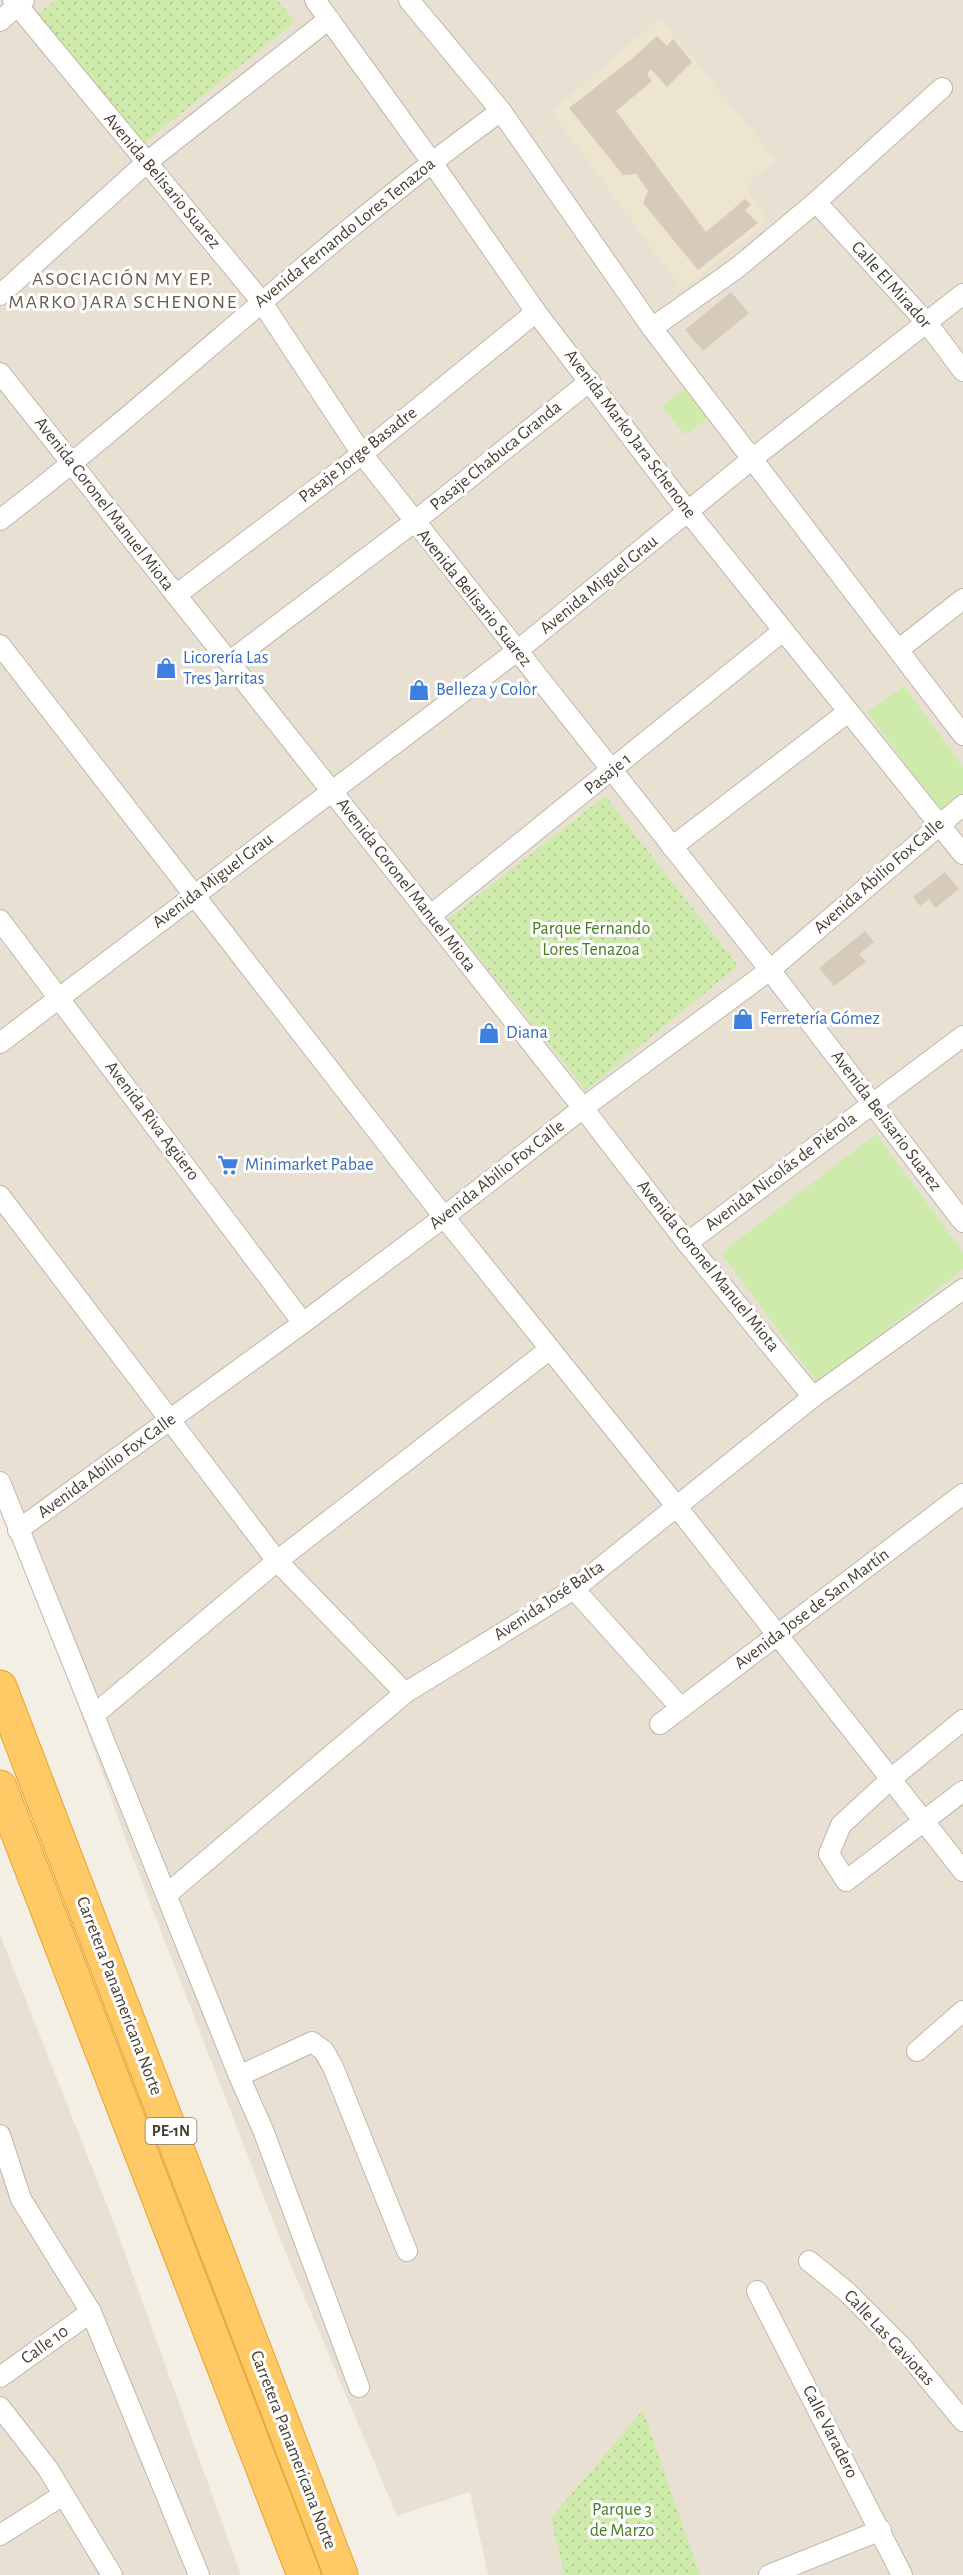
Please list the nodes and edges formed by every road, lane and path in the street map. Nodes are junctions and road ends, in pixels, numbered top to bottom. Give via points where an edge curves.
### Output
1 (315, 0) edge
2 (409, 0) edge
3 (18, 2) edge
4 (329, 19) junction
5 (0, 21) edge
6 (942, 88) dead end
7 (501, 111) junction
8 (431, 161) junction
9 (147, 162) junction
10 (816, 202) junction
11 (963, 294) edge
12 (0, 295) edge
13 (261, 301) junction
14 (536, 312) junction
15 (927, 323) junction
16 (652, 328) junction
17 (963, 371) edge
18 (0, 373) edge
19 (590, 381) junction
20 (362, 454) junction
21 (753, 459) junction
22 (72, 464) junction
23 (689, 513) junction
24 (0, 520) edge
25 (414, 522) junction
26 (176, 595) junction
27 (963, 599) edge
28 (783, 631) junction
29 (0, 645) edge
30 (898, 650) junction
31 (517, 651) junction
32 (230, 662) junction
33 (848, 712) junction
34 (963, 735) edge
35 (612, 771) junction
36 (332, 792) junction
37 (963, 805) edge
38 (939, 823) junction
39 (672, 848) junction
40 (963, 854) edge
41 (194, 895) junction
42 (430, 916) junction
43 (0, 920) edge
44 (770, 970) junction
45 (60, 998) junction
46 (963, 1036) edge
47 (0, 1043) edge
48 (872, 1103) junction
49 (583, 1108) junction
50 (0, 1196) edge
51 (444, 1217) junction
52 (963, 1222) edge
53 (687, 1243) junction
54 (963, 1289) edge
55 (303, 1323) junction
56 (550, 1350) junction
57 (813, 1397) junction
58 (170, 1421) junction
59 (0, 1482) edge
60 (963, 1494) edge
61 (677, 1507) junction
62 (18, 1530) junction
63 (277, 1561) junction
64 (574, 1589) junction
65 (778, 1635) junction
66 (0, 1687) edge
67 (405, 1693) junction
68 (681, 1708) junction
69 (95, 1714) junction
70 (963, 1720) edge
71 (660, 1724) dead end
72 (892, 1778) junction
73 (0, 1787) edge
74 (963, 1791) edge
75 (923, 1822) junction
76 (963, 1871) edge
77 (166, 1895) junction
78 (963, 2011) edge
79 (917, 2051) dead end
80 (239, 2076) junction
81 (0, 2135) edge
82 (407, 2251) dead end
83 (809, 2262) dead end
84 (757, 2291) dead end
85 (91, 2312) junction
86 (0, 2377) edge
87 (359, 2388) dead end
88 (0, 2407) edge
89 (963, 2421) edge
90 (63, 2495) junction
91 (881, 2530) junction
92 (0, 2535) edge
93 (112, 2575) edge
94 (199, 2575) edge
95 (304, 2575) edge
96 (341, 2575) edge
97 (769, 2575) edge
98 (902, 2575) edge

1 - 4 street, Avenida Marko Jara Schenone
2 - 7 street
3 - 5 street
3 - 9 street, Avenida Belisario Suarez
4 - 8 street, Avenida Marko Jara Schenone
4 - 9 street
6 - 10 street
7 - 8 street, Avenida Fernando Lores Tenazoa
7 - 16 street
8 - 13 street, Avenida Fernando Lores Tenazoa
8 - 14 street, Avenida Marko Jara Schenone
9 - 12 street
9 - 13 street, Avenida Belisario Suarez
10 - 15 street, Calle El Mirador
10 - 16 street via 737,268
11 - 15 street, Avenida Miguel Grau
13 - 20 street, Avenida Belisario Suarez
13 - 22 street, Avenida Fernando Lores Tenazoa
14 - 19 street, Avenida Marko Jara Schenone
14 - 20 street, Pasaje Jorge Basadre
15 - 17 street, Calle El Mirador
15 - 21 street, Avenida Miguel Grau
16 - 21 street
18 - 22 street, Avenida Coronel Manuel Miota
19 - 23 street, Avenida Marko Jara Schenone
19 - 25 street, Pasaje Chabuca Granda
20 - 25 street, Avenida Belisario Suarez
20 - 26 street, Pasaje Jorge Basadre
21 - 23 street, Avenida Miguel Grau
21 - 30 street
22 - 24 street, Avenida Fernando Lores Tenazoa
22 - 26 street, Avenida Coronel Manuel Miota
23 - 28 street, Avenida Marko Jara Schenone
23 - 31 street, Avenida Miguel Grau
25 - 31 street, Avenida Belisario Suarez
25 - 32 street, Pasaje Chabuca Granda
26 - 32 street, Avenida Coronel Manuel Miota
27 - 30 street
28 - 33 street, Avenida Marko Jara Schenone
28 - 35 street, Pasaje 1
29 - 41 street
30 - 34 street
31 - 35 street, Avenida Belisario Suarez
31 - 36 street, Avenida Miguel Grau
32 - 36 street, Avenida Coronel Manuel Miota
33 - 38 street, Avenida Marko Jara Schenone
33 - 39 street
35 - 39 street, Avenida Belisario Suarez
35 - 42 street, Pasaje 1
36 - 41 street, Avenida Miguel Grau
36 - 42 street, Avenida Coronel Manuel Miota
37 - 38 street, Avenida Abilio Fox Calle
38 - 40 street, Avenida Marko Jara Schenone
38 - 44 street, Avenida Abilio Fox Calle
39 - 44 street, Avenida Belisario Suarez
41 - 45 street, Avenida Miguel Grau
41 - 51 street
42 - 49 street, Avenida Coronel Manuel Miota
43 - 45 street, Avenida Riva Agüero
44 - 48 street, Avenida Belisario Suarez
44 - 49 street, Avenida Abilio Fox Calle
45 - 47 street, Avenida Miguel Grau
45 - 55 street, Avenida Riva Agüero
46 - 48 street, Avenida Nicolás de Piérola
48 - 52 street, Avenida Belisario Suarez
48 - 53 street, Avenida Nicolás de Piérola
49 - 51 street, Avenida Abilio Fox Calle
49 - 53 street, Avenida Coronel Manuel Miota
50 - 58 street
51 - 55 street, Avenida Abilio Fox Calle
51 - 56 street
53 - 57 street, Avenida Coronel Manuel Miota
54 - 57 street, Avenida José Balta
55 - 58 street, Avenida Abilio Fox Calle
56 - 61 street
56 - 63 street
57 - 61 street, Avenida José Balta
58 - 62 street, Avenida Abilio Fox Calle
58 - 63 street
59 - 62 street
60 - 65 street, Avenida Jose de San Martín
61 - 64 street, Avenida José Balta
61 - 65 street
62 - 69 street
63 - 67 street
63 - 69 street
64 - 67 street, Avenida José Balta
64 - 68 street
65 - 68 street, Avenida Jose de San Martín
65 - 72 street
66 - 96 highway, Carretera Panamericana Norte / PE-1N
67 - 77 street, Avenida José Balta
68 - 71 street, Avenida Jose de San Martín
69 - 77 street
70 - 72 street
72 - 75 street
72 - 75 street via 841,1825 829,1854 846,1881
73 - 95 highway, Carretera Panamericana Norte / PE-1N
74 - 75 street
75 - 76 street
77 - 80 street
78 - 79 street
80 - 82 street via 312,2042 324,2051
80 - 87 street via 263,2130
81 - 85 street via 21,2199
83 - 89 street, Calle Las Gaviotas via 847,2292 902,2347
84 - 91 street, Calle Varadero
85 - 86 street, Calle 10
85 - 94 street
88 - 90 street
90 - 92 street
90 - 93 street
91 - 97 street
91 - 98 street, Calle Varadero

